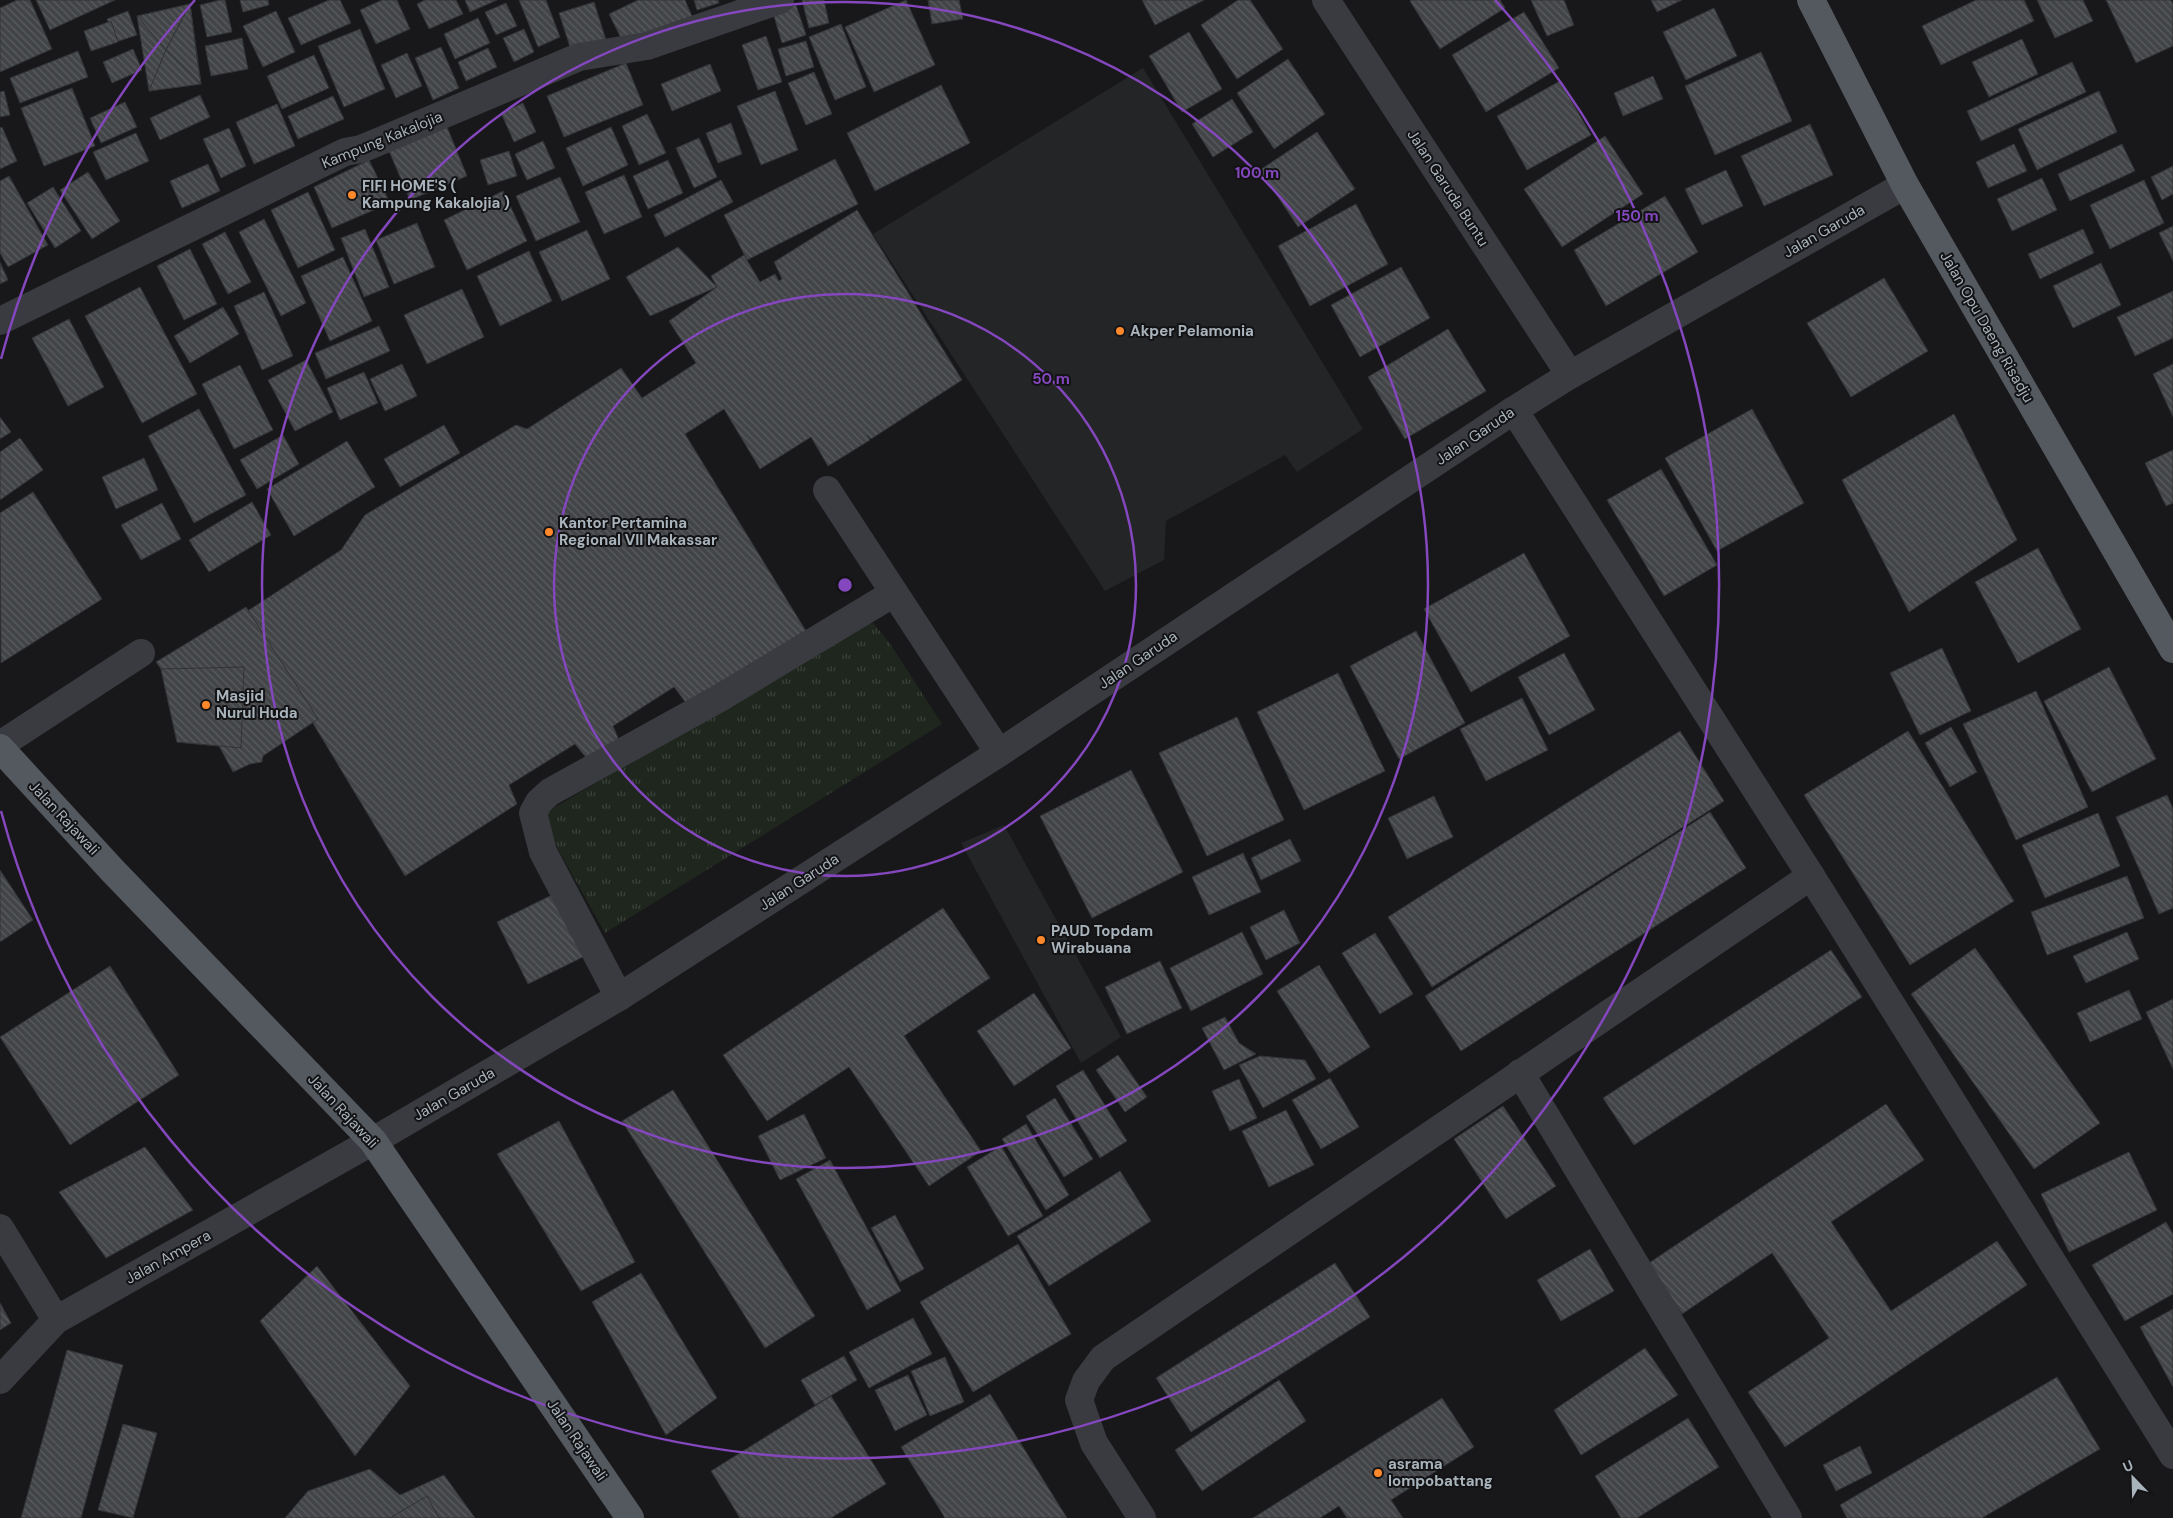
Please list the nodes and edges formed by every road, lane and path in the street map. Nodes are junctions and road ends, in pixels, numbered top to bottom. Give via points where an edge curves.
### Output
1 (780, 0) edge
2 (1326, 0) edge
3 (1811, 0) edge
4 (1905, 184) junction
5 (0, 321) edge
6 (1570, 375) junction
7 (1514, 410) junction
8 (827, 490) dead end
9 (894, 593) junction
10 (2173, 650) edge
11 (141, 652) dead end
12 (0, 747) edge
13 (999, 753) junction
14 (1810, 876) junction
15 (619, 997) junction
16 (1520, 1073) junction
17 (373, 1141) junction
18 (0, 1228) edge
19 (56, 1320) junction
20 (0, 1380) edge
21 (2173, 1455) edge
22 (630, 1518) edge
23 (1142, 1518) edge
24 (1788, 1518) edge

1 - 5 street, Kampung Kakalojia via 648,46 579,57 361,149 345,152
2 - 6 street, Jalan Garuda Buntu
3 - 4 main road, Jalan Opu Daeng Risadju
4 - 6 street, Jalan Garuda
4 - 10 main road, Jalan Opu Daeng Risadju
6 - 7 street, Jalan Garuda
7 - 13 street, Jalan Garuda
7 - 14 street
8 - 9 street
9 - 13 street
9 - 15 street via 718,699 586,770 539,802 533,813 543,852
11 - 12 street
12 - 17 main road, Jalan Rajawali via 112,870
13 - 15 street, Jalan Garuda
14 - 16 street
14 - 21 street
15 - 17 street, Jalan Garuda
16 - 23 street via 1103,1358 1086,1381 1079,1400 1094,1443
16 - 24 street
17 - 19 street, Jalan Ampera
17 - 22 main road, Jalan Rajawali
18 - 19 street
19 - 20 street, Jalan Ampera

